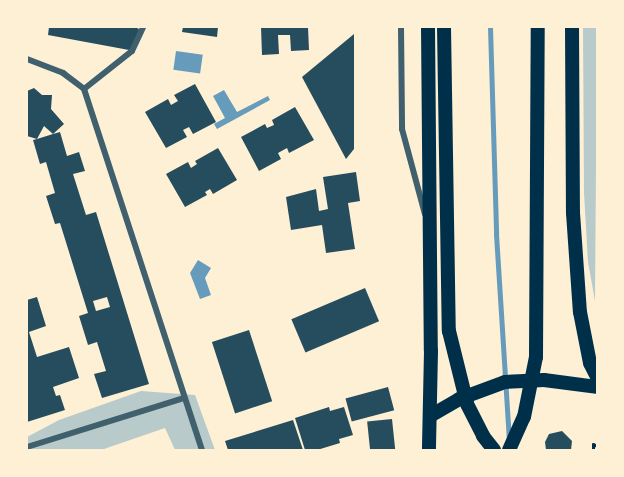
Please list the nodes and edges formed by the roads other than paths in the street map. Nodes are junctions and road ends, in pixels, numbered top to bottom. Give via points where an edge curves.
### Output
1 (143, 27) edge
2 (401, 27) edge
3 (428, 27) edge
4 (444, 27) edge
5 (538, 27) edge
6 (572, 27) edge
7 (27, 60) edge
8 (84, 89) junction
9 (428, 227) junction
10 (580, 312) junction
11 (597, 344) edge
12 (596, 384) edge
13 (184, 398) junction
14 (430, 416) junction
15 (27, 447) edge
16 (202, 450) edge
17 (429, 450) edge
18 (494, 450) edge
19 (510, 450) edge

1 - 8 street via 132,51
2 - 9 street via 402,129
3 - 9 main road
4 - 18 main road via 449,331 467,404
5 - 19 main road via 536,357 524,417
6 - 10 main road via 573,202
7 - 8 street via 63,73
8 - 13 street
9 - 14 main road
10 - 11 main road via 586,330
10 - 12 main road
12 - 14 main road via 524,380 491,386
13 - 15 street
13 - 16 street
14 - 17 main road

